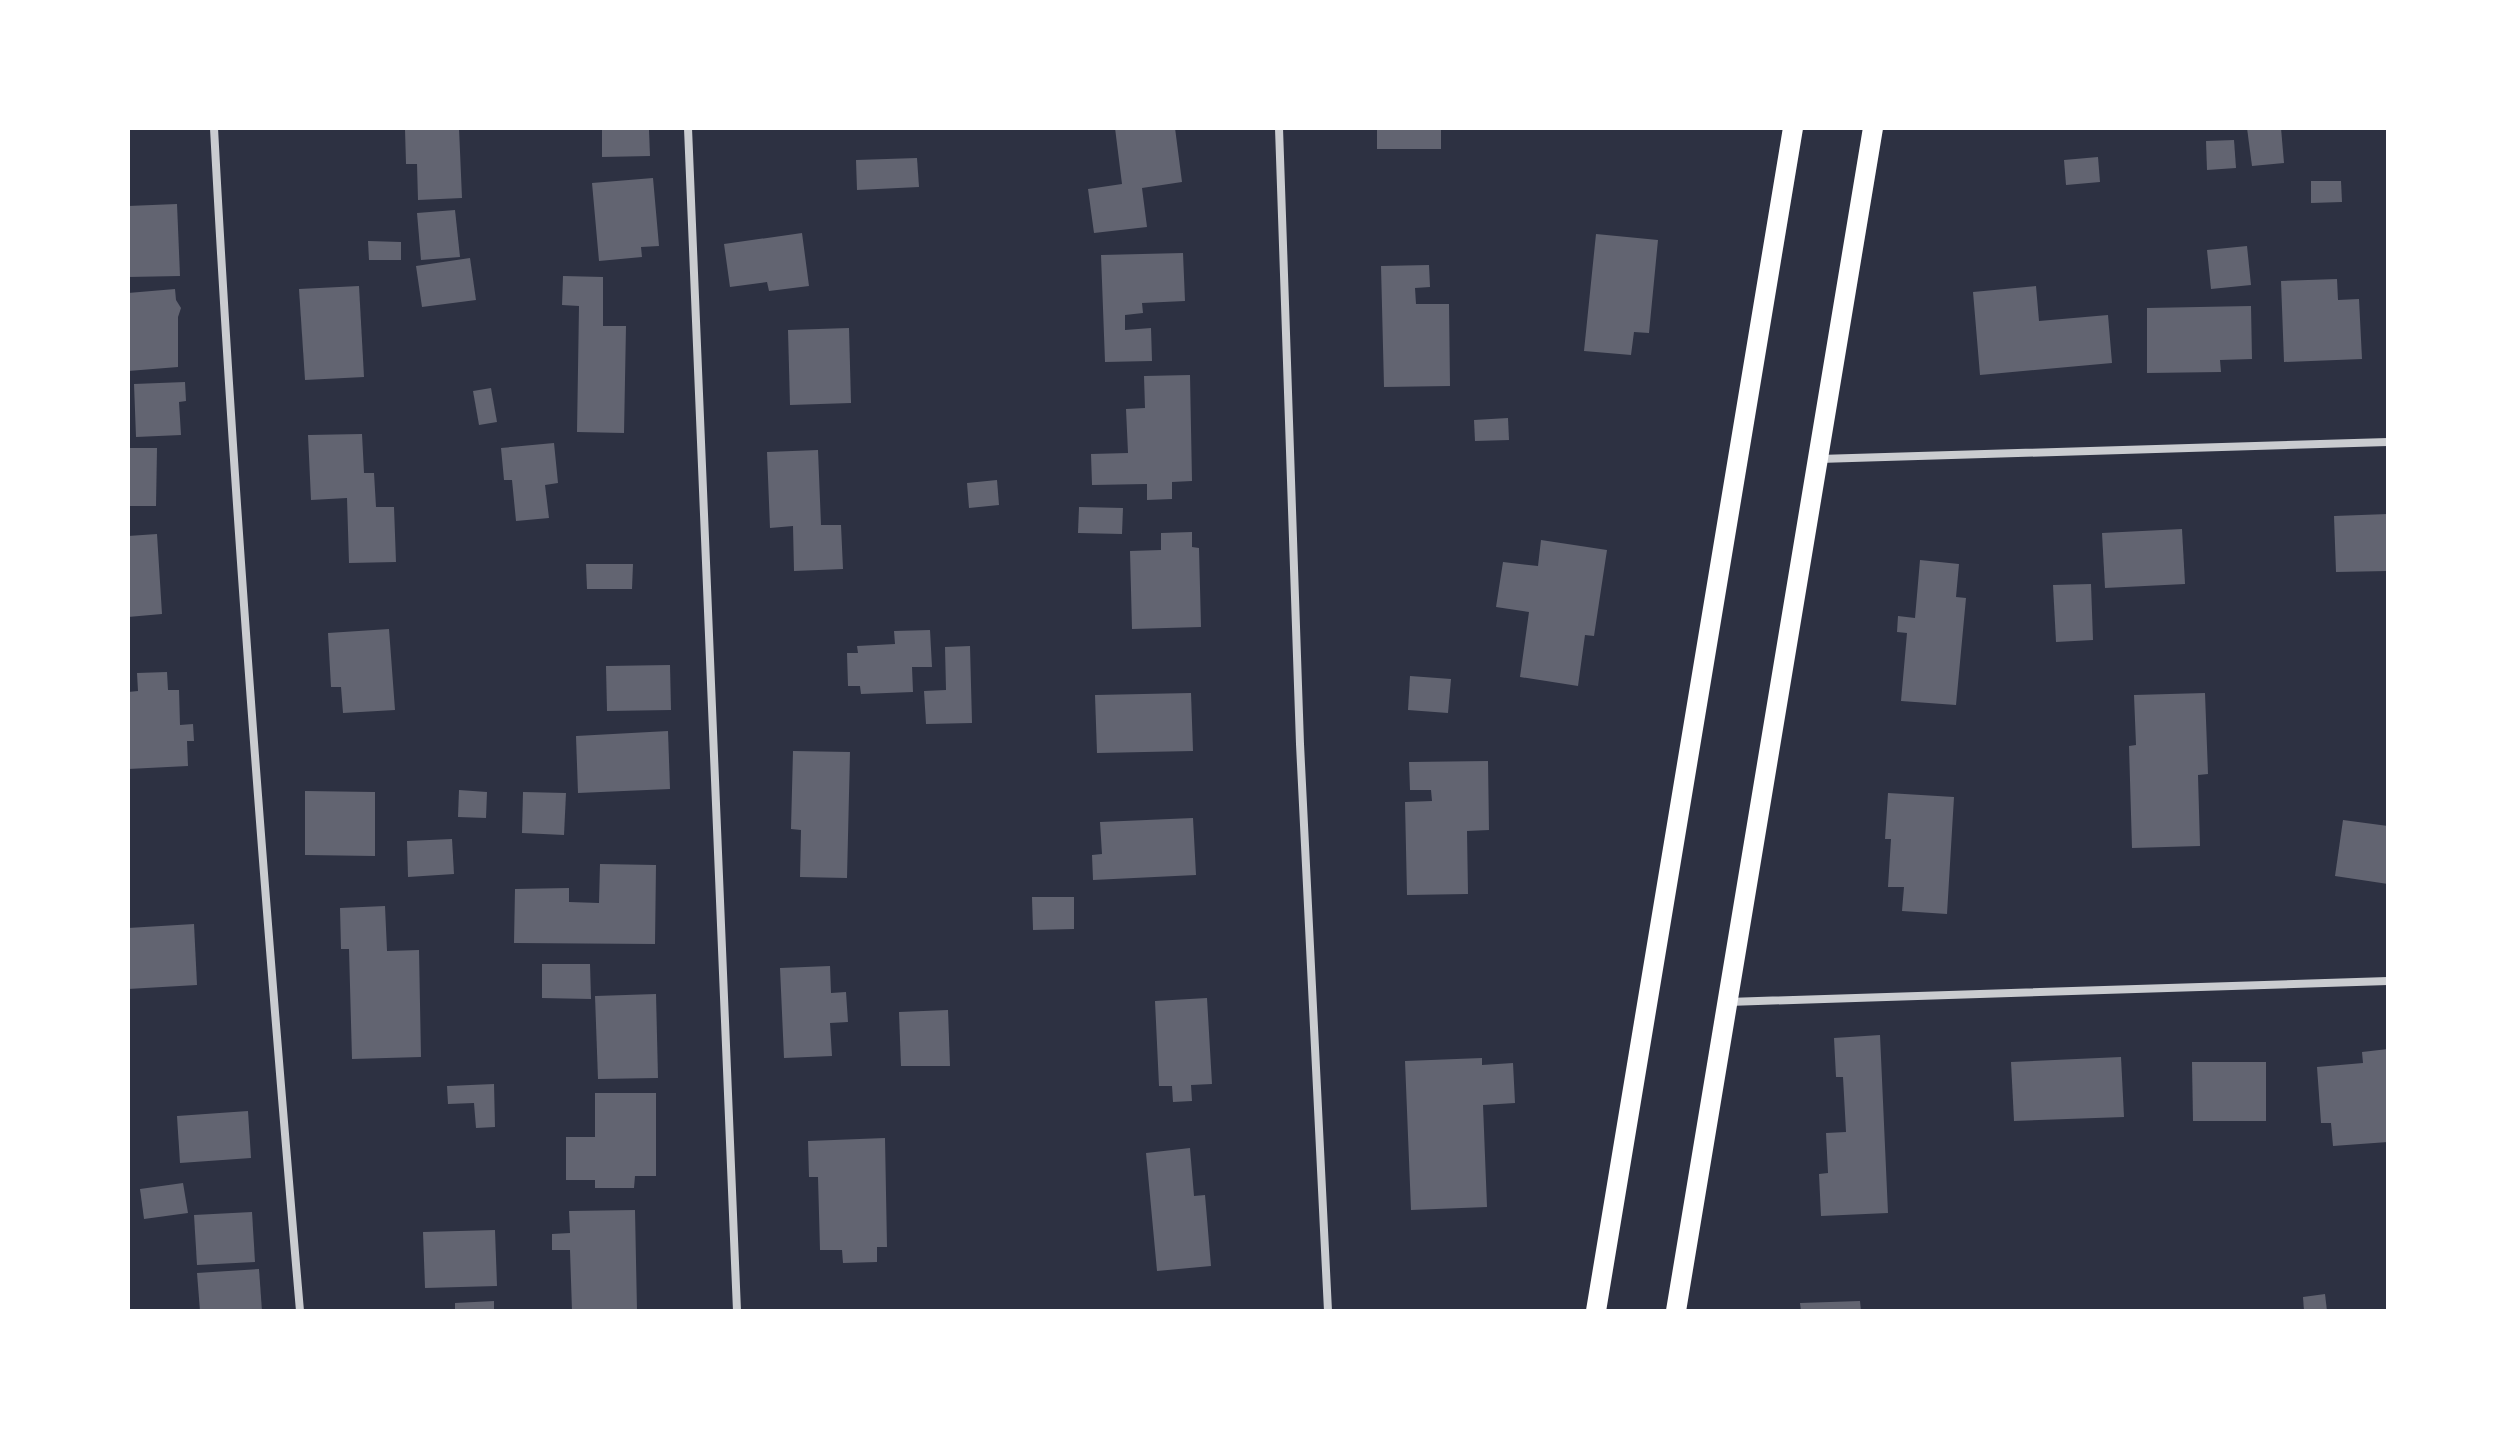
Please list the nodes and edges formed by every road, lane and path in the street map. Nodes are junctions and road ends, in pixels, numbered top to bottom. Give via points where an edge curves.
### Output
1 (214, 128) edge
2 (688, 128) edge
3 (1279, 128) edge
4 (1793, 128) edge
5 (1873, 128) edge
6 (2388, 442) edge
7 (1818, 459) junction
8 (2388, 981) edge
9 (1727, 1002) junction
10 (300, 1311) edge
11 (737, 1311) edge
12 (1328, 1311) edge
13 (1596, 1311) edge
14 (1676, 1311) edge

1 - 10 street via 231,427
2 - 11 street
3 - 12 street via 1300,744
4 - 13 main road
5 - 7 main road
6 - 7 street
7 - 9 main road
8 - 9 street
9 - 14 main road

